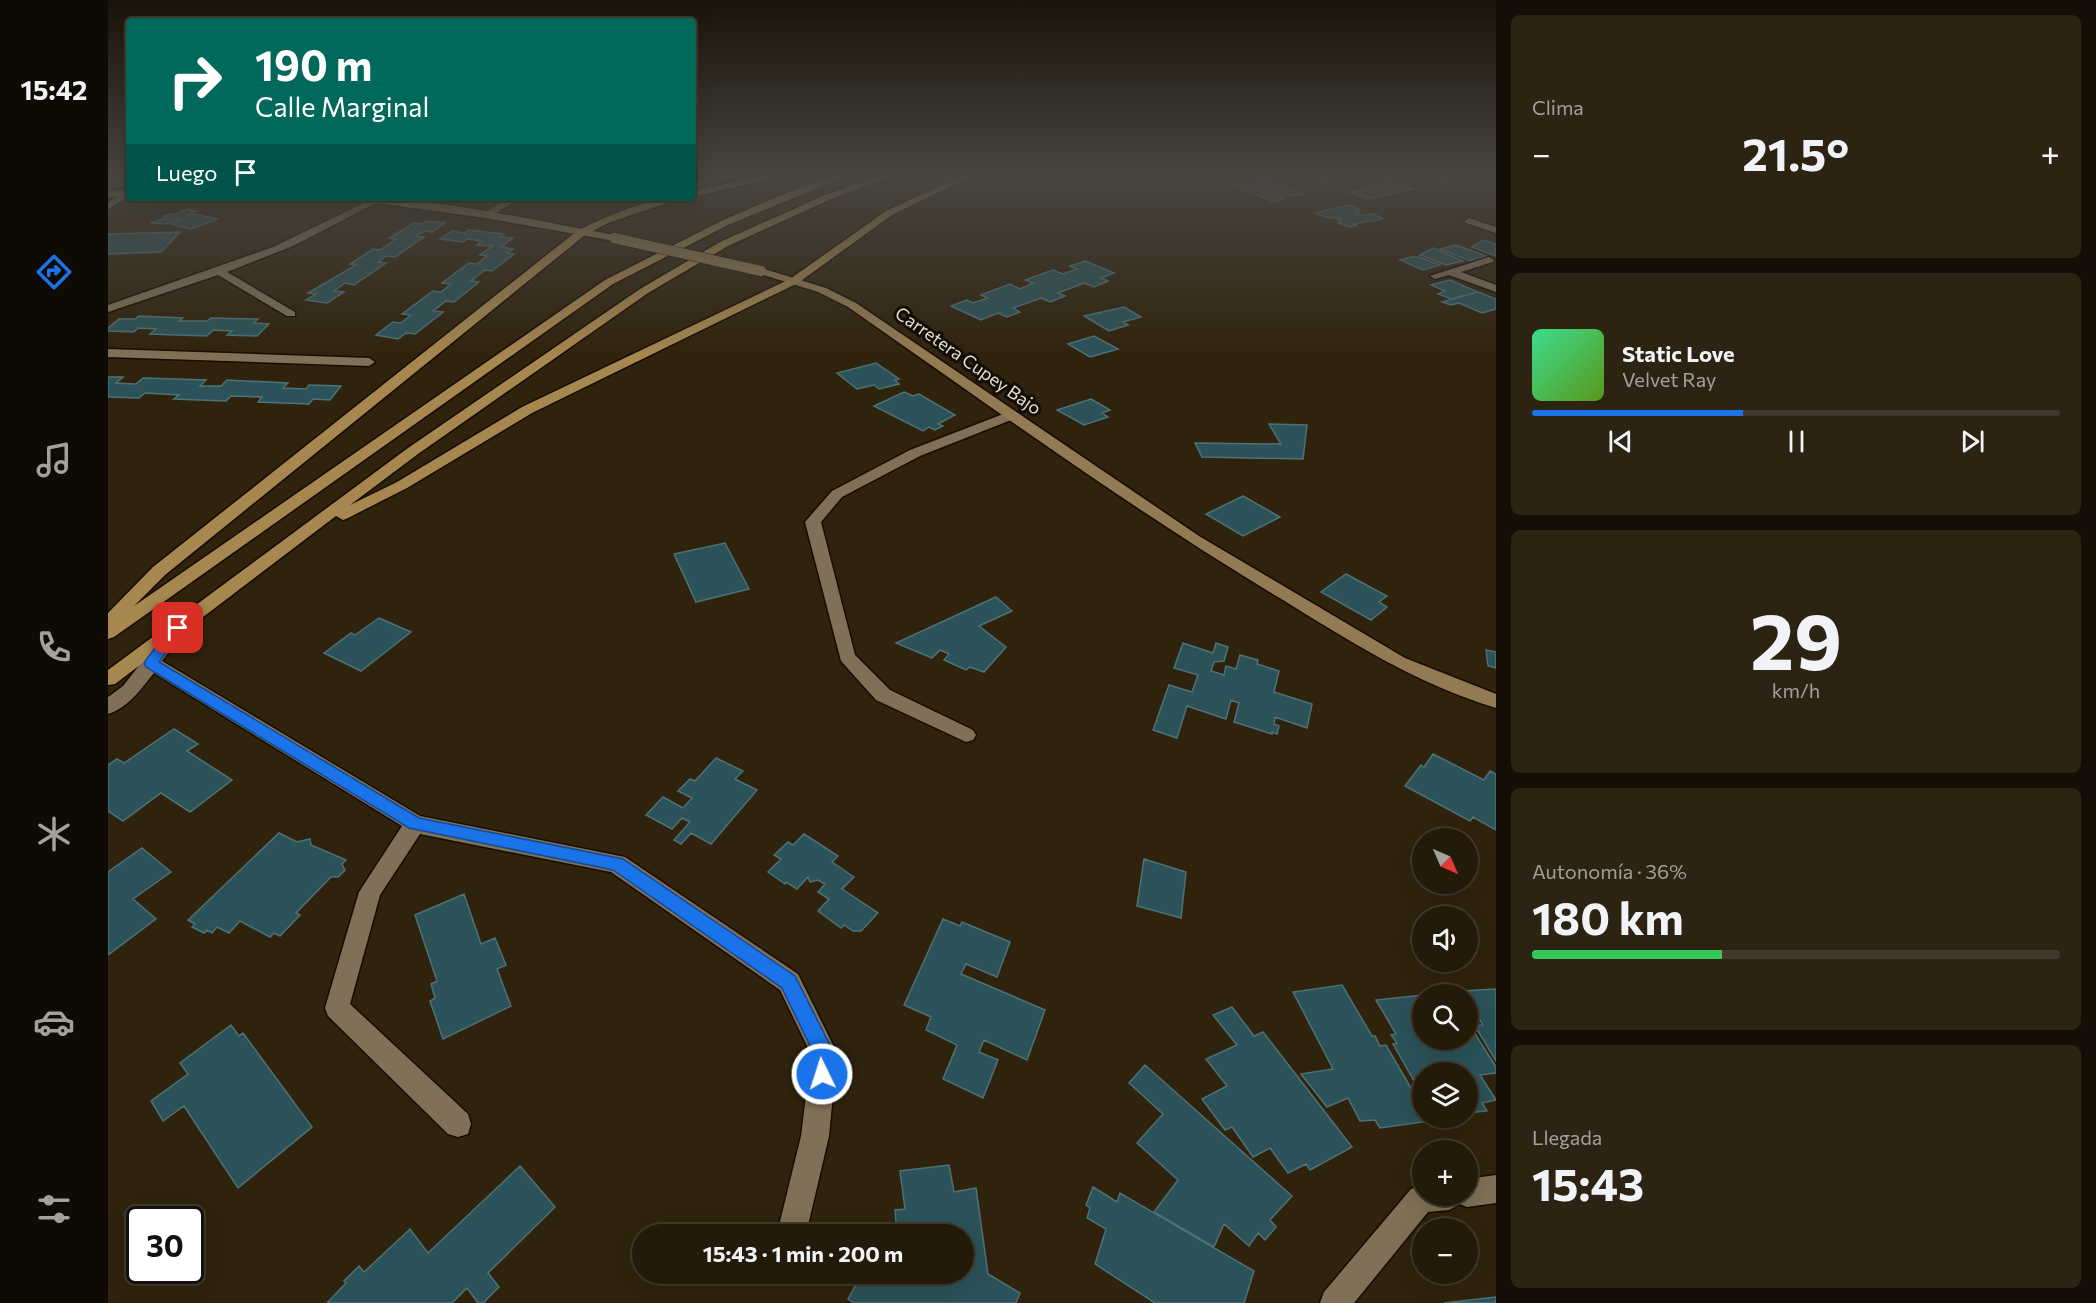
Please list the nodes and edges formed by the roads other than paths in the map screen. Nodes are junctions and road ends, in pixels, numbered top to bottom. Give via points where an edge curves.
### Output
1 (303, 236) edge
2 (576, 236) edge
3 (602, 236) edge
4 (697, 236) edge
5 (742, 236) edge
6 (857, 236) edge
7 (1490, 260) dead end
8 (218, 271) junction
9 (1451, 272) junction
10 (1435, 276) dead end
11 (794, 281) junction
12 (1496, 289) edge
13 (108, 309) edge
14 (291, 314) dead end
15 (108, 353) edge
16 (369, 362) dead end
17 (1011, 415) junction
18 (304, 535) junction
19 (108, 624) edge
20 (178, 628) junction
21 (108, 633) edge
22 (151, 663) junction
23 (108, 679) edge
24 (1496, 700) edge
25 (108, 707) edge
26 (966, 735) dead end
27 (415, 824) junction
28 (458, 1124) dead end
29 (1496, 1189) edge
30 (1478, 1191) edge
31 (1415, 1206) edge
32 (794, 1224) edge
33 (1335, 1303) edge

1 - 8 street
2 - 19 main road via 159,571
3 - 11 street, Carretera Cupey Bajo, bridge
4 - 21 main road via 609,282
5 - 18 main road via 644,291 413,451
6 - 11 main road
7 - 9 street
8 - 13 street
8 - 14 street
9 - 10 street
9 - 12 street
11 - 17 street, Carretera Cupey Bajo via 852,305
11 - 18 main road via 527,410 402,485
15 - 16 street
17 - 24 street, Carretera Cupey Bajo via 1193,539 1276,590 1399,662
17 - 26 street via 915,453 837,495 813,522 847,657 883,695
18 - 20 main road
20 - 22 street
20 - 23 main road
22 - 25 street via 130,691
22 - 27 street
27 - 28 street via 370,892 337,1008
27 - 32 street via 617,864 789,982 824,1053 815,1136
29 - 30 street
31 - 33 street

